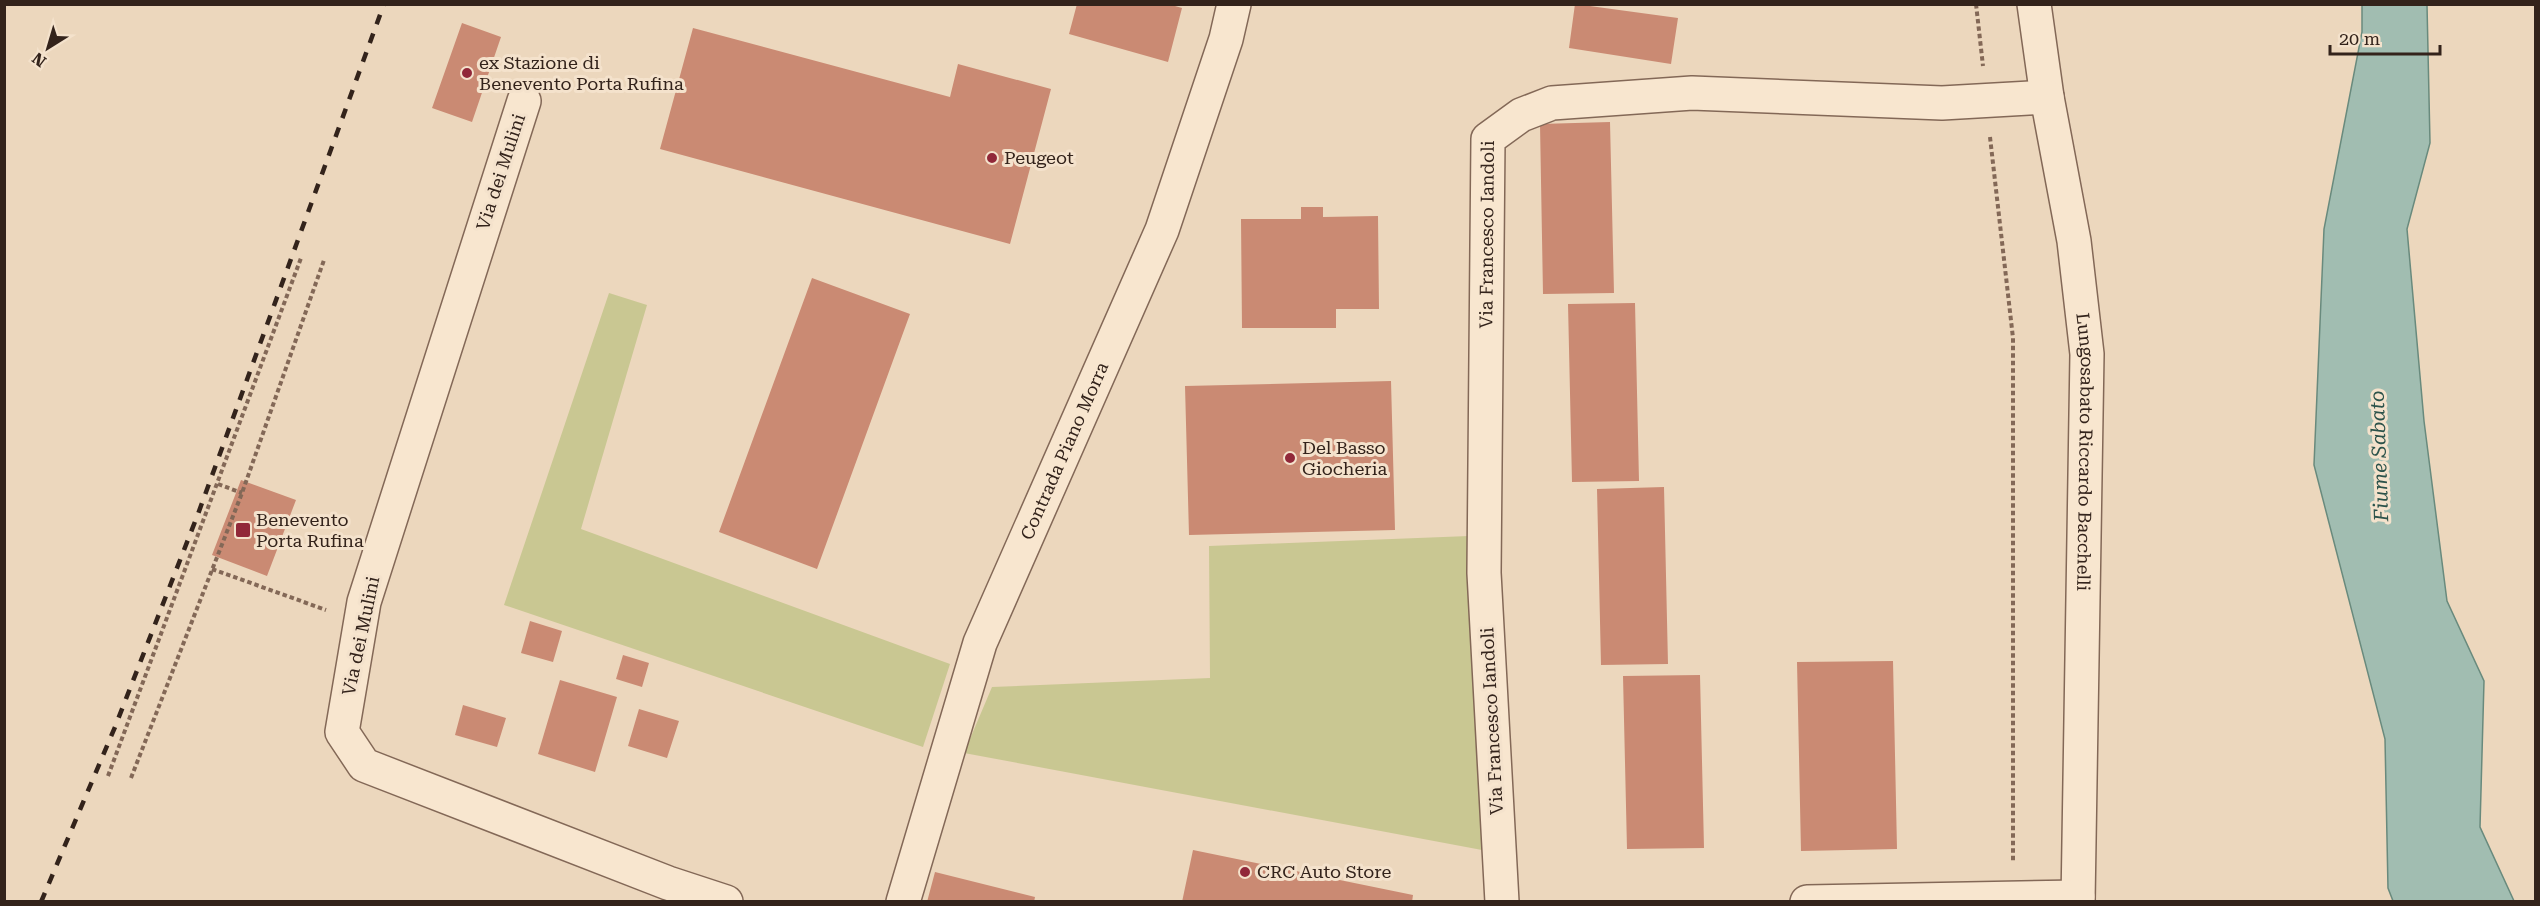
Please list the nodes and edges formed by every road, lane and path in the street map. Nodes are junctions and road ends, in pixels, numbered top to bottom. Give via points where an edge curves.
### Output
1 (1234, 4) edge
2 (1976, 4) edge
3 (2034, 4) edge
4 (2047, 98) junction
5 (524, 101) dead end
6 (1986, 101) junction
7 (302, 258) dead end
8 (324, 260) dead end
9 (218, 484) junction
10 (242, 493) junction
11 (212, 569) junction
12 (361, 622) junction
13 (108, 776) dead end
14 (131, 778) dead end
15 (2013, 898) junction
16 (2078, 899) edge
17 (726, 902) edge
18 (903, 902) edge
19 (1502, 902) edge
20 (1808, 902) edge

1 - 18 street, Contrada Piano Morra via 1226,39 1162,230 980,643
2 - 6 path
3 - 4 street, Lungosabato Riccardo Bacchelli
4 - 6 street, Via Francesco Iandoli
4 - 16 street, Lungosabato Riccardo Bacchelli via 2074,241 2087,354
5 - 12 street, Via dei Mulini via 364,602
6 - 15 path via 2013,338
6 - 19 street, Via Francesco Iandoli via 1942,103 1692,93 1552,103 1521,115 1488,139 1484,573
7 - 9 path
8 - 10 path
9 - 10 path
9 - 13 path
10 - 11 path
11 - 12 path
11 - 14 path
12 - 17 street, Via dei Mulini via 342,732 364,765
15 - 16 street
15 - 20 street

